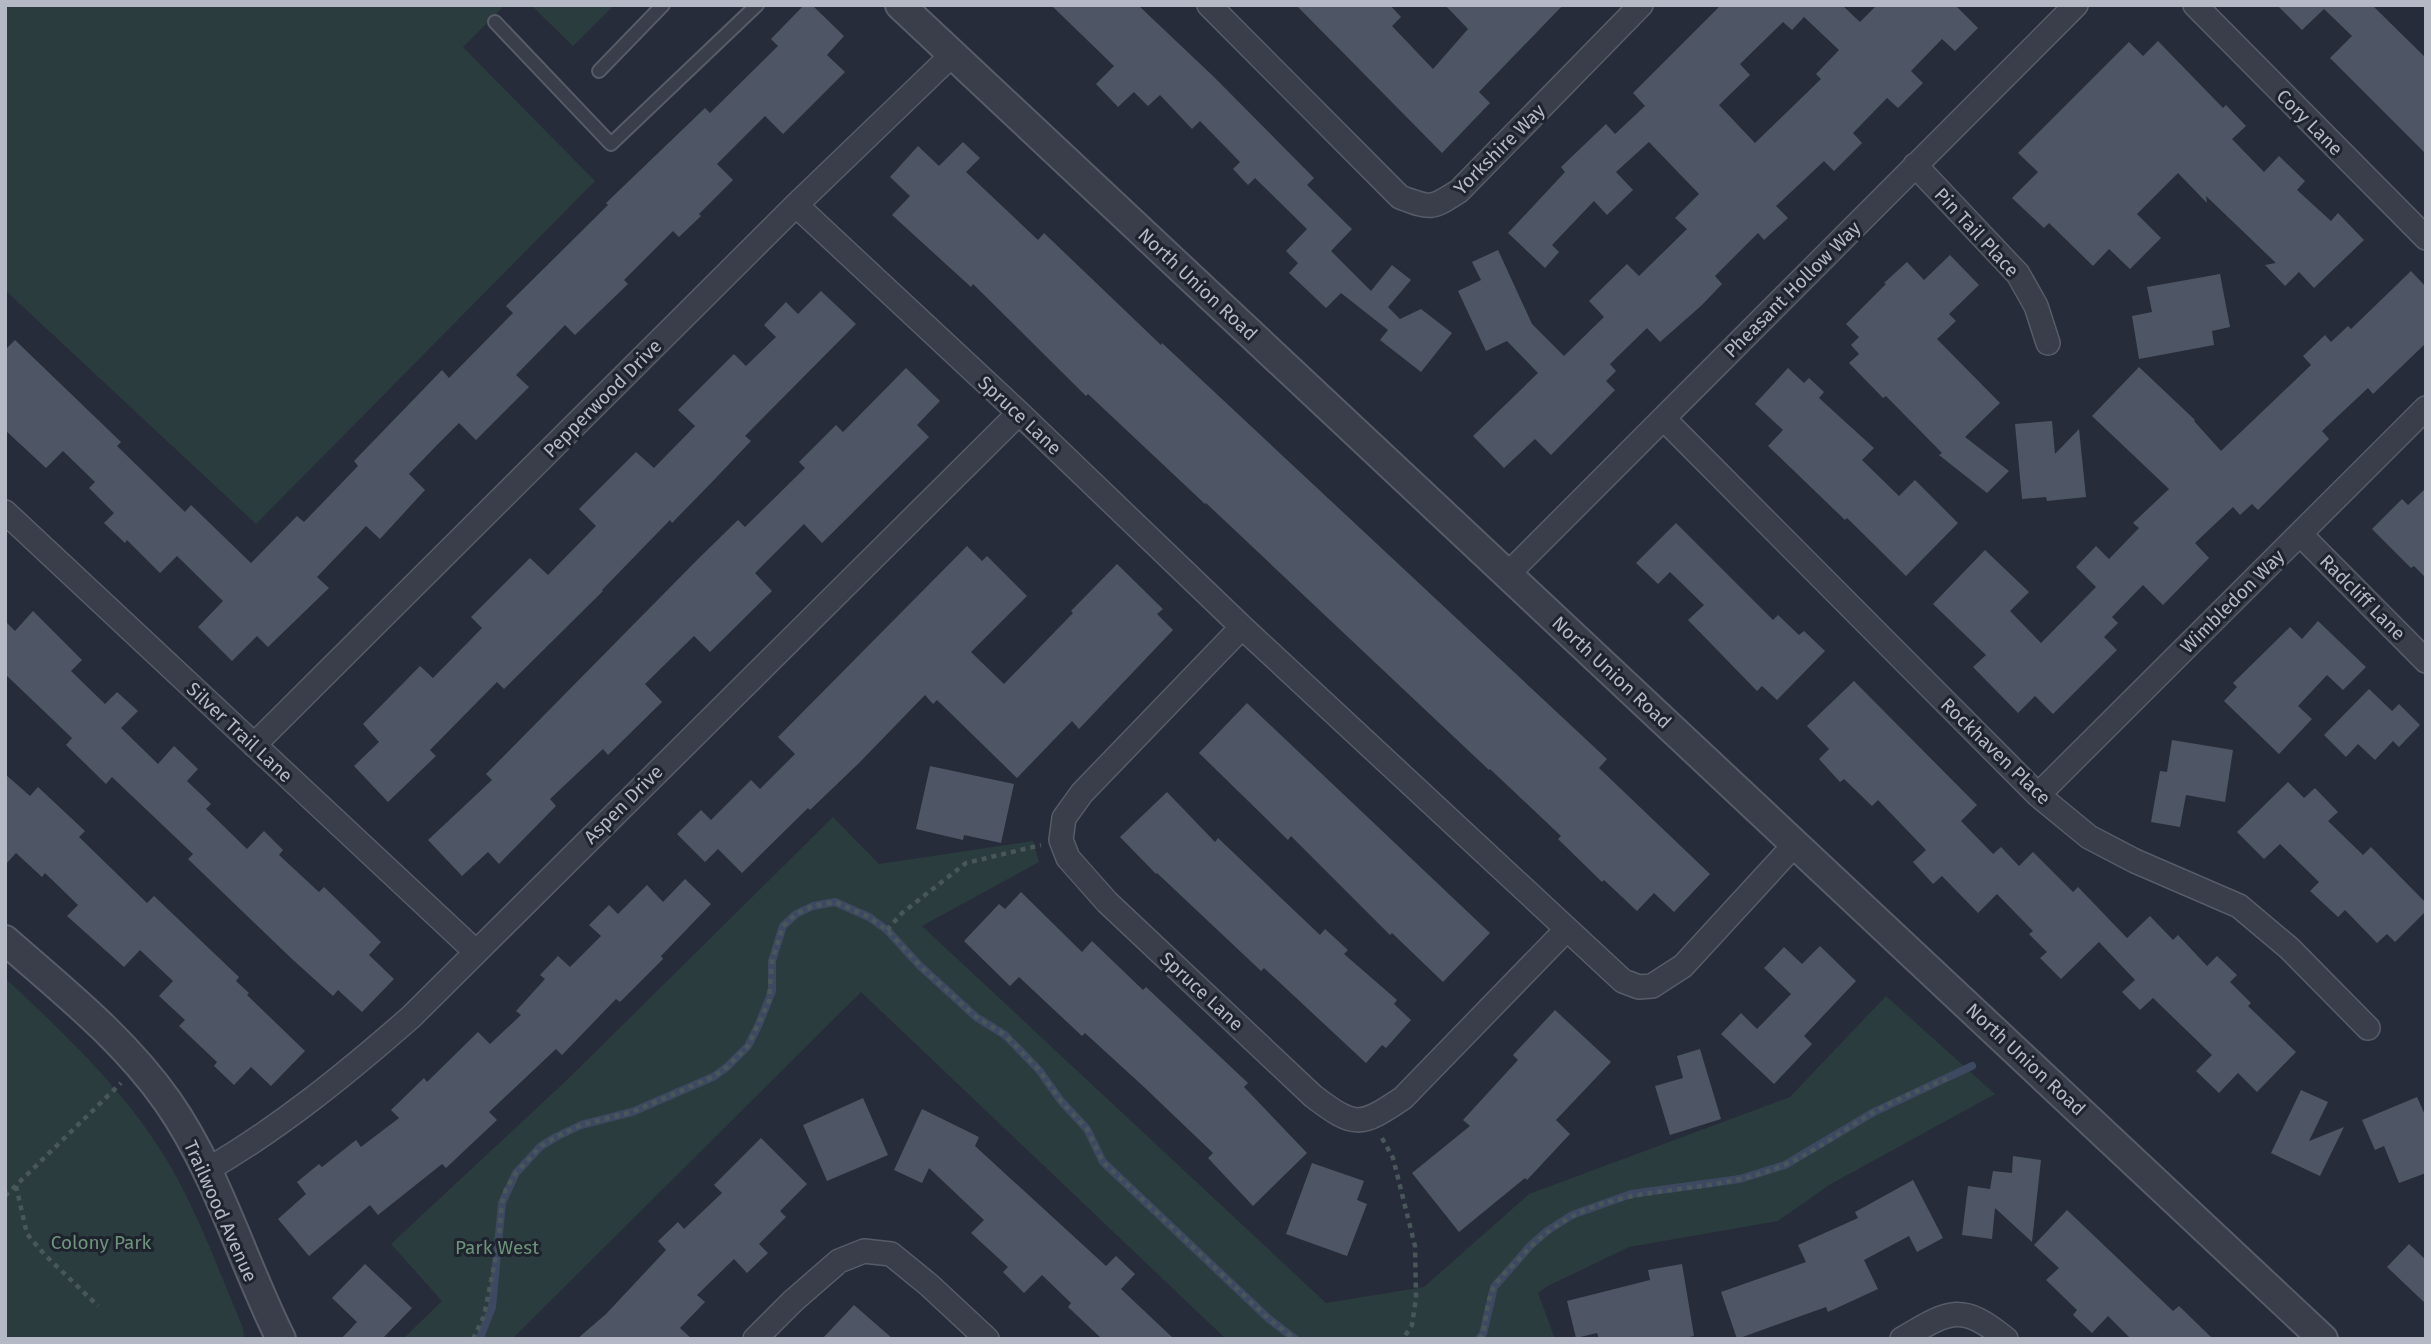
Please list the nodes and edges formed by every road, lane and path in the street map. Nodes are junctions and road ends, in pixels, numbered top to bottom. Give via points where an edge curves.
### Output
1 (663, 5) edge
2 (757, 5) edge
3 (900, 5) edge
4 (1209, 5) edge
5 (2076, 5) edge
6 (2195, 5) edge
7 (1639, 6) edge
8 (495, 22) dead end
9 (953, 54) junction
10 (599, 71) dead end
11 (1915, 165) junction
12 (796, 205) junction
13 (2426, 238) edge
14 (2048, 343) dead end
15 (2426, 408) edge
16 (1019, 413) junction
17 (1664, 419) junction
18 (5, 512) edge
19 (2300, 534) junction
20 (1508, 575) junction
21 (1242, 627) junction
22 (2426, 661) edge
23 (254, 745) junction
24 (2038, 794) junction
25 (1061, 840) junction
26 (1796, 843) junction
27 (1567, 929) junction
28 (887, 930) junction
29 (5, 940) edge
30 (475, 951) junction
31 (2368, 1028) dead end
32 (139, 1065) junction
33 (1951, 1077) dead end
34 (1371, 1119) junction
35 (207, 1170) junction
36 (16, 1185) junction
37 (5, 1196) edge
38 (98, 1306) dead end
39 (281, 1339) edge
40 (473, 1339) edge
41 (755, 1339) edge
42 (987, 1339) edge
43 (1295, 1339) edge
44 (1403, 1339) edge
45 (1479, 1339) edge
46 (1902, 1339) edge
47 (2006, 1339) edge
48 (2323, 1339) edge

1 - 10 lane
2 - 8 lane via 611,144
3 - 9 street, North Union Road
4 - 7 street, Yorkshire Way via 1400,197 1425,206 1436,206 1459,191
5 - 11 street, Pheasant Hollow Way
6 - 13 street, Cory Lane
9 - 12 street, Pepperwood Drive
9 - 20 street, North Union Road
11 - 14 street, Pin Tail Place via 2018,274 2036,306
11 - 17 street, Pheasant Hollow Way
12 - 16 street, Spruce Lane
12 - 23 street, Pepperwood Drive
15 - 19 street, Wimbledon Way
16 - 21 street, Spruce Lane
16 - 30 street, Aspen Drive
17 - 20 street, Pheasant Hollow Way
17 - 24 street, Rockhaven Place
18 - 23 street, Silver Trail Lane
19 - 22 street, Radcliff Lane
19 - 24 street, Wimbledon Way
20 - 26 street, North Union Road
21 - 25 street via 1082,793 1064,818
21 - 27 street, Spruce Lane
23 - 30 street, Silver Trail Lane
24 - 31 street, Rockhaven Place via 2090,837 2239,906
25 - 28 path via 966,863
25 - 34 street, Spruce Lane via 1068,858 1107,902 1313,1096 1351,1120
26 - 27 street, Spruce Lane via 1684,966 1652,986 1623,981
26 - 48 street, North Union Road
27 - 34 street via 1404,1098
28 - 40 path via 835,902 796,914 783,926 777,943 769,1001 748,1046 727,1067 632,1112 581,1125 541,1146 527,1159 504,1196 484,1316
28 - 43 path via 920,966 976,1017 1005,1035 1039,1070 1087,1129 1103,1162 1269,1320
29 - 32 street, Trailwood Avenue via 104,1027
30 - 35 street, Aspen Drive via 411,1017 344,1076
32 - 35 street, Trailwood Avenue via 169,1104
32 - 36 path
33 - 45 path via 1885,1107 1774,1169 1693,1188 1622,1197 1572,1214 1531,1245 1494,1287
34 - 44 path via 1393,1158 1415,1246 1416,1298 1412,1325
35 - 39 street, Trailwood Avenue
36 - 37 path
36 - 38 path via 27,1234
41 - 42 street via 839,1261 864,1251 891,1254
46 - 47 street via 1935,1319 1966,1313

